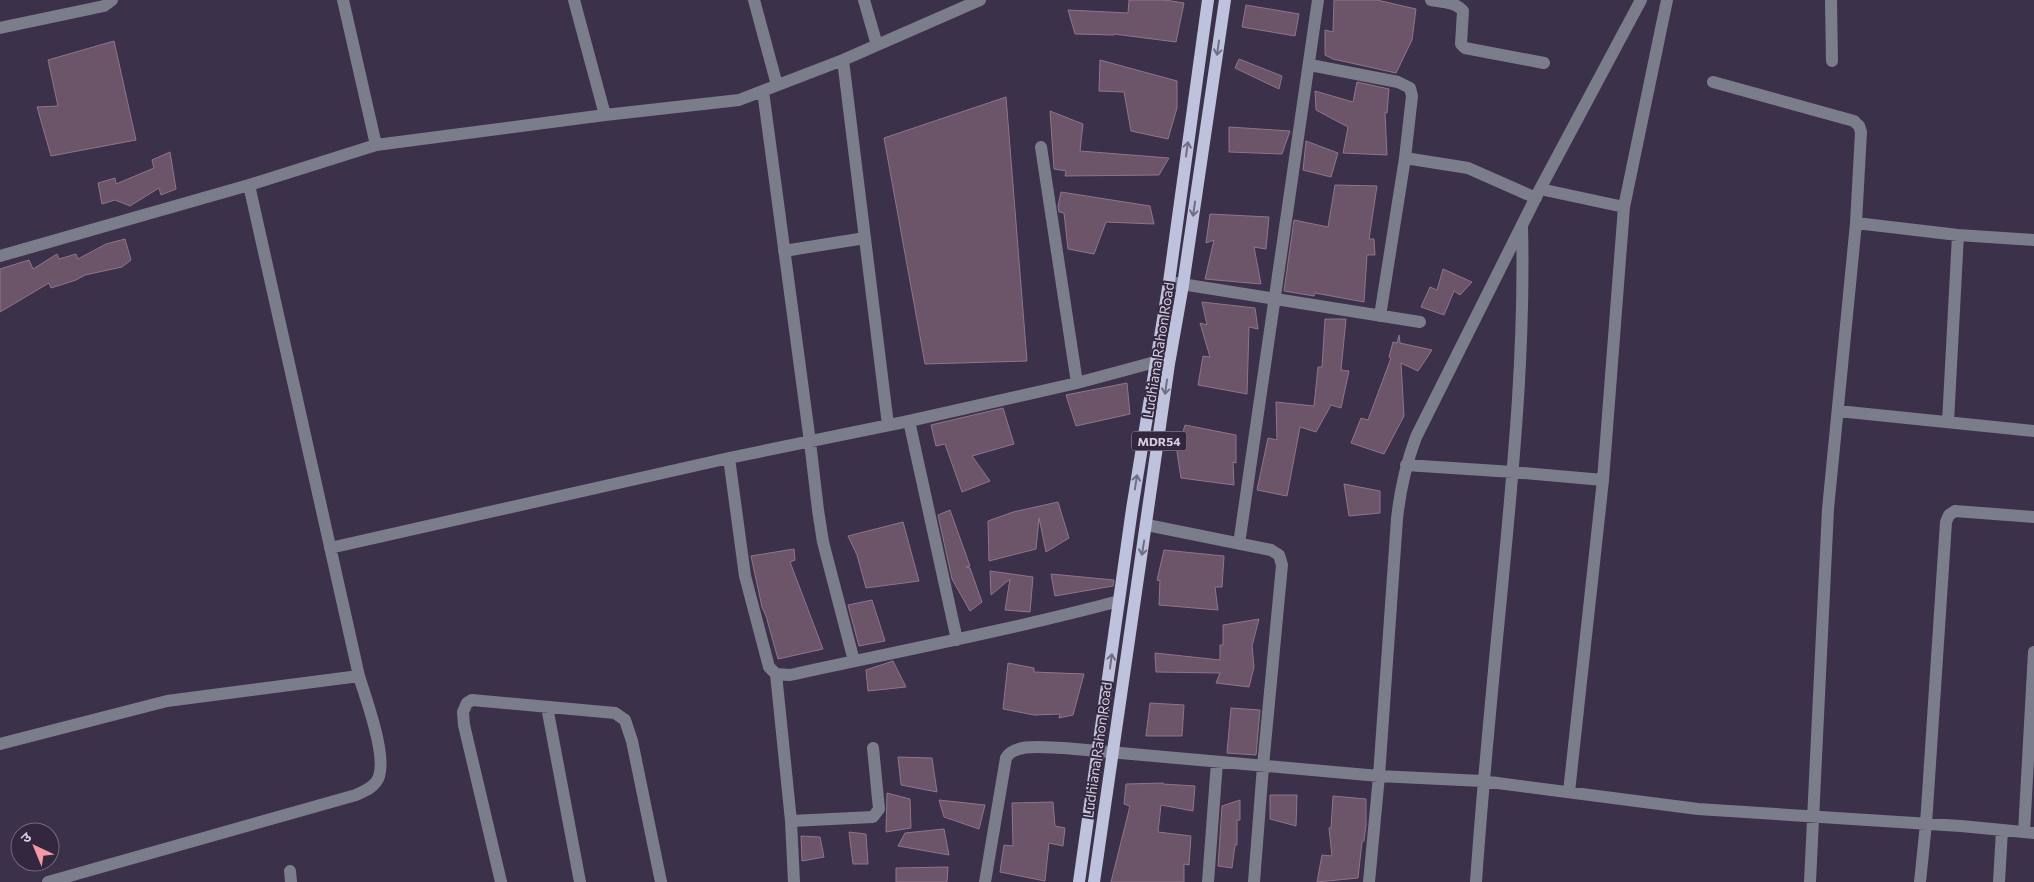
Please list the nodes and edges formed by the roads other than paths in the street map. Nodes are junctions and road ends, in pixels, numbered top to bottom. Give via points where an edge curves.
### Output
1 (112, 0) edge
2 (343, 0) edge
3 (574, 0) edge
4 (754, 0) edge
5 (864, 0) edge
6 (980, 0) edge
7 (1208, 0) edge
8 (1225, 0) edge
9 (1318, 0) edge
10 (1431, 0) edge
11 (1641, 0) edge
12 (1667, 0) edge
13 (1831, 0) edge
14 (0, 28) edge
15 (877, 46) junction
16 (843, 60) junction
17 (1832, 61) dead end
18 (1544, 63) dead end
19 (1310, 65) junction
20 (1713, 82) dead end
21 (777, 85) junction
22 (763, 90) junction
23 (605, 115) junction
24 (376, 146) junction
25 (1041, 147) dead end
26 (1405, 158) junction
27 (249, 185) junction
28 (1538, 194) junction
29 (1624, 207) junction
30 (1856, 223) junction
31 (1522, 225) junction
32 (1958, 235) junction
33 (865, 238) junction
34 (2034, 240) edge
35 (784, 251) junction
36 (0, 256) edge
37 (1168, 282) junction
38 (1183, 285) junction
39 (1274, 299) junction
40 (1380, 316) junction
41 (1420, 322) dead end
42 (1155, 362) junction
43 (1077, 383) junction
44 (1838, 411) junction
45 (909, 421) junction
46 (1948, 422) junction
47 (888, 425) junction
48 (2034, 431) edge
49 (810, 442) junction
50 (729, 458) junction
51 (1406, 465) junction
52 (1513, 472) junction
53 (1603, 480) junction
54 (2034, 517) edge
55 (1147, 526) junction
56 (1240, 544) junction
57 (330, 548) junction
58 (1119, 601) junction
59 (957, 640) junction
60 (2034, 652) edge
61 (854, 661) junction
62 (776, 674) junction
63 (359, 676) junction
64 (547, 707) junction
65 (0, 744) edge
66 (873, 748) dead end
67 (1097, 752) junction
68 (1111, 753) junction
69 (1217, 762) junction
70 (1263, 766) junction
71 (1379, 776) junction
72 (1482, 781) junction
73 (1569, 792) junction
74 (1814, 817) junction
75 (791, 821) junction
76 (1926, 824) junction
77 (2002, 830) junction
78 (2029, 832) edge
79 (48, 882) edge
80 (501, 882) edge
81 (580, 882) edge
82 (661, 882) edge
83 (794, 882) edge
84 (985, 882) edge
85 (1079, 882) edge
86 (1094, 882) edge
87 (1208, 882) edge
88 (1254, 882) edge
89 (1369, 882) edge
90 (1476, 882) edge
91 (1810, 882) edge
92 (1920, 882) edge
93 (1999, 882) edge

1 - 14 street via 104,6
2 - 24 street
3 - 23 street
4 - 21 street
5 - 15 street
6 - 15 street
37 -> 7 main road, Ludhiana Rahon Road / MDR54
8 -> 38 main road, Ludhiana Rahon Road / MDR54
9 - 19 street
10 - 18 street via 1455,4 1464,11 1461,44 1465,48
11 - 28 street
12 - 29 street
13 - 17 street
15 - 16 street
16 - 21 street
16 - 33 street
19 - 26 street via 1398,82 1410,88 1412,96
19 - 39 street
20 - 30 street via 1859,126
21 - 22 street
22 - 23 street via 739,100
22 - 35 street
23 - 24 street
24 - 27 street
25 - 43 street
26 - 28 street via 1468,168
26 - 40 street
27 - 36 street
27 - 57 street
28 - 29 street
28 - 31 street
29 - 53 street
30 - 32 street
30 - 44 street
31 - 51 street via 1416,437
31 - 52 street via 1524,286
32 - 34 street
32 - 46 street
33 - 35 street
33 - 47 street
35 - 49 street
37 - 38 street
37 - 42 main road, Ludhiana Rahon Road / MDR54
38 - 39 street
38 -> 55 main road, Ludhiana Rahon Road / MDR54
39 - 40 street
39 - 56 street
40 - 41 street
42 - 43 street
58 -> 42 main road, Ludhiana Rahon Road / MDR54
43 - 45 street
44 - 46 street
44 - 74 street via 1828,509
45 - 47 street
45 - 59 street
46 - 48 street
47 - 49 street
49 - 50 street
49 - 61 street via 824,542
50 - 57 street
50 - 62 street via 745,576 769,667
51 - 52 street
51 - 71 street via 1397,519
52 - 53 street
52 - 72 street
53 - 73 street
54 - 76 street via 1955,511 1949,514 1946,522
55 - 56 street
55 -> 68 main road, Ludhiana Rahon Road / MDR54
56 - 70 street via 1271,550 1279,555 1282,565
57 - 63 street
58 - 59 street
67 -> 58 main road, Ludhiana Rahon Road / MDR54
59 - 61 street
60 - 78 street
61 - 62 street via 790,675
62 - 75 street
63 - 65 street via 167,701
63 - 79 street via 380,749 378,781 369,789
64 - 80 street via 472,700 463,712
64 - 81 street
64 - 82 street via 615,713 625,720
66 - 75 street via 877,814 873,817
67 - 68 street
67 - 84 street via 1031,748 1009,752
67 - 85 main road, Ludhiana Rahon Road / MDR54
68 - 69 street
68 - 86 main road, Ludhiana Rahon Road / MDR54
69 - 70 street
69 - 87 street
70 - 71 street
70 - 88 street
71 - 72 street
71 - 89 street
72 - 73 street
72 - 90 street
73 - 74 street via 1698,809
74 - 76 street
74 - 91 street
75 - 83 street
76 - 77 street
76 - 92 street
77 - 78 street
77 - 93 street

